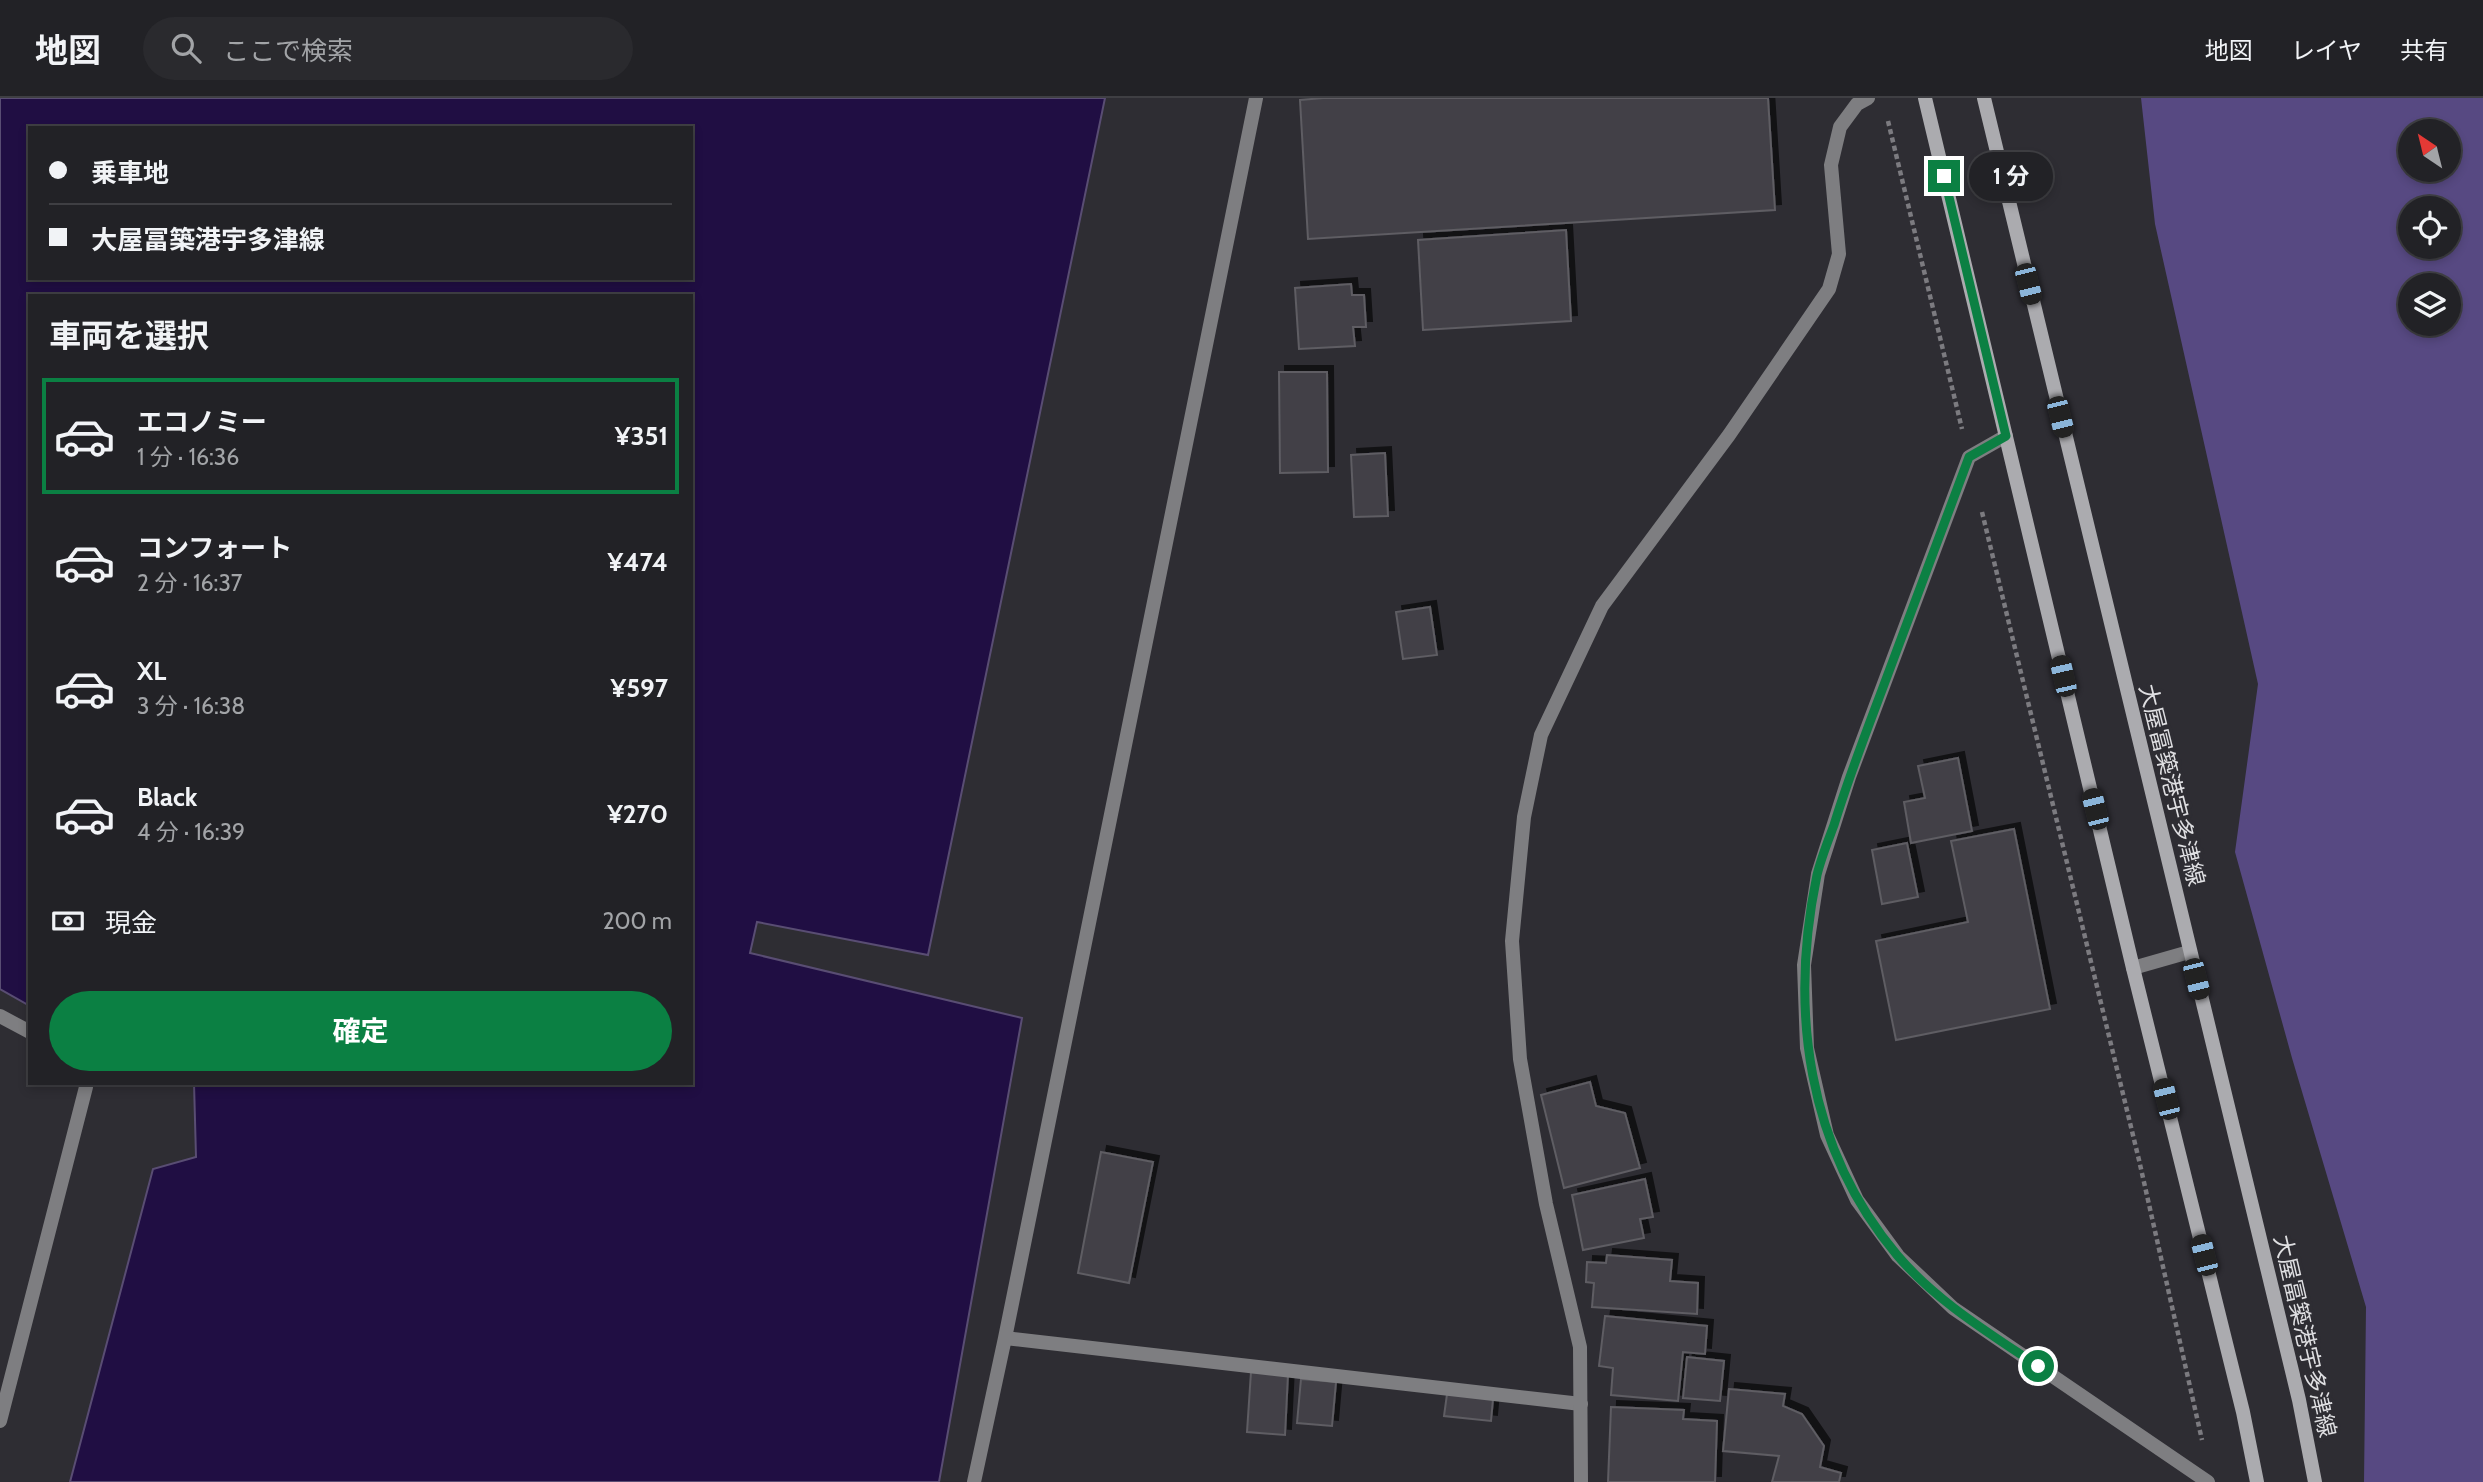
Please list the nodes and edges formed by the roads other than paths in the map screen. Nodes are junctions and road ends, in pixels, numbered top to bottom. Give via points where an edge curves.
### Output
1 (1256, 98) edge
2 (1868, 98) edge
3 (1925, 98) edge
4 (1984, 98) edge
5 (2006, 436) junction
6 (2189, 952) junction
7 (2133, 968) junction
8 (0, 1016) edge
9 (28, 1031) edge
10 (86, 1085) edge
11 (1005, 1338) junction
12 (1581, 1404) junction
13 (0, 1422) edge
14 (974, 1482) edge
15 (1581, 1482) edge
16 (2208, 1482) edge
17 (2257, 1482) edge
18 (2315, 1482) edge

1 - 11 street
2 - 12 street via 1857,104 1840,127 1831,164 1839,254 1829,289 1602,606 1541,735 1524,817 1512,941 1520,1059 1546,1204 1580,1347
3 - 5 main road
4 - 6 main road, 大屋冨築港宇多津線
5 - 7 main road
5 - 16 street via 1969,457 1849,777 1818,874 1804,965 1807,1048 1827,1135 1857,1200 1898,1256 1953,1308
6 - 7 street
6 - 18 main road, 大屋冨築港宇多津線
7 - 17 main road
8 - 9 street
10 - 13 street
11 - 12 street
11 - 14 street
12 - 15 street

